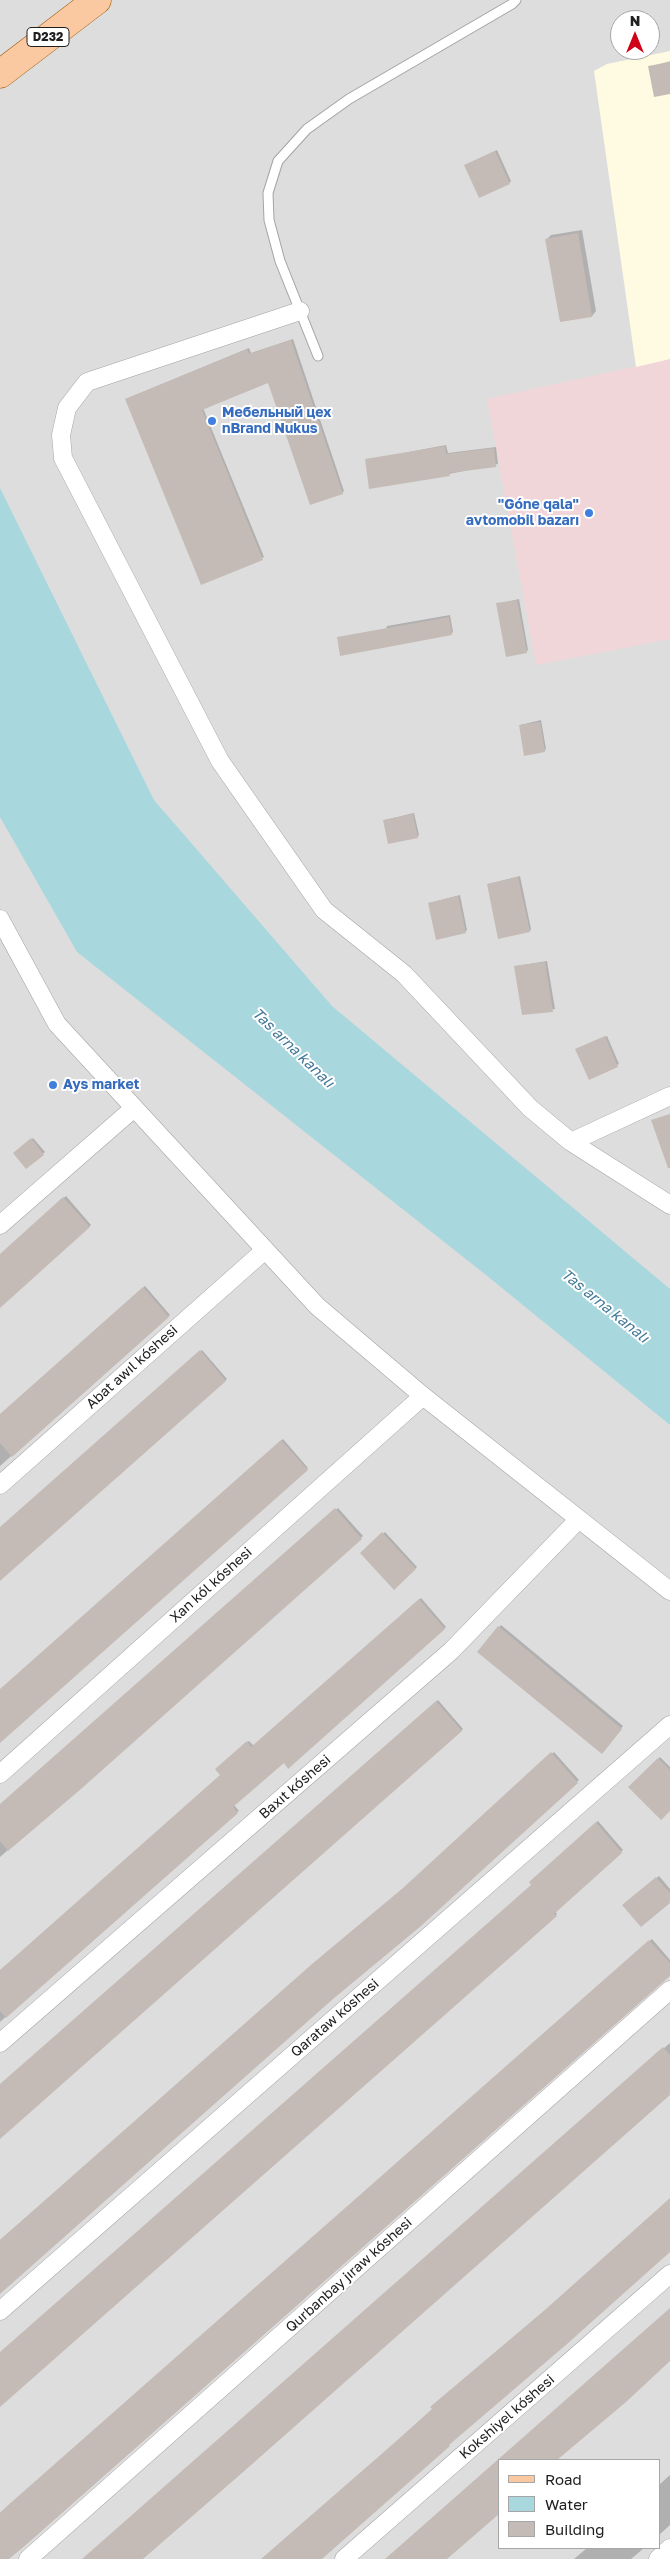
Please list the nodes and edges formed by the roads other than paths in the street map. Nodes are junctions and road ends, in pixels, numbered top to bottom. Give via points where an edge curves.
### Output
1 (97, 0) edge
2 (516, 0) edge
3 (0, 74) edge
4 (300, 311) junction
5 (318, 356) dead end
6 (0, 919) edge
7 (670, 1096) edge
8 (134, 1108) junction
9 (571, 1142) junction
10 (670, 1205) edge
11 (0, 1225) edge
12 (265, 1250) junction
13 (423, 1396) junction
14 (0, 1485) edge
15 (579, 1519) junction
16 (670, 1591) edge
17 (670, 1725) edge
18 (0, 1774) edge
19 (670, 1990) edge
20 (0, 2043) edge
21 (670, 2274) edge
22 (0, 2311) edge
23 (670, 2548) edge
24 (28, 2559) edge
25 (344, 2559) edge
26 (658, 2559) edge

1 - 3 main road, D232
2 - 4 lane via 348,99 307,129 278,161 268,193 269,220 280,262
4 - 5 lane
4 - 9 street via 88,382 66,408 61,435 63,458 220,761 324,910 404,974 530,1108
6 - 8 street via 57,1024
7 - 9 street
8 - 11 street
8 - 12 street
9 - 10 street
12 - 13 street via 317,1306
12 - 14 street, Abat awıl kóshesi
13 - 15 street
13 - 18 street, Xan kól kóshesi
15 - 16 street
15 - 20 street, Baxıt kóshesi via 451,1651
17 - 22 street, Qarataw kóshesi
19 - 24 street, Qurbanbay jıraw kóshesi
21 - 25 street, Kokshiyel kóshesi
23 - 26 street

